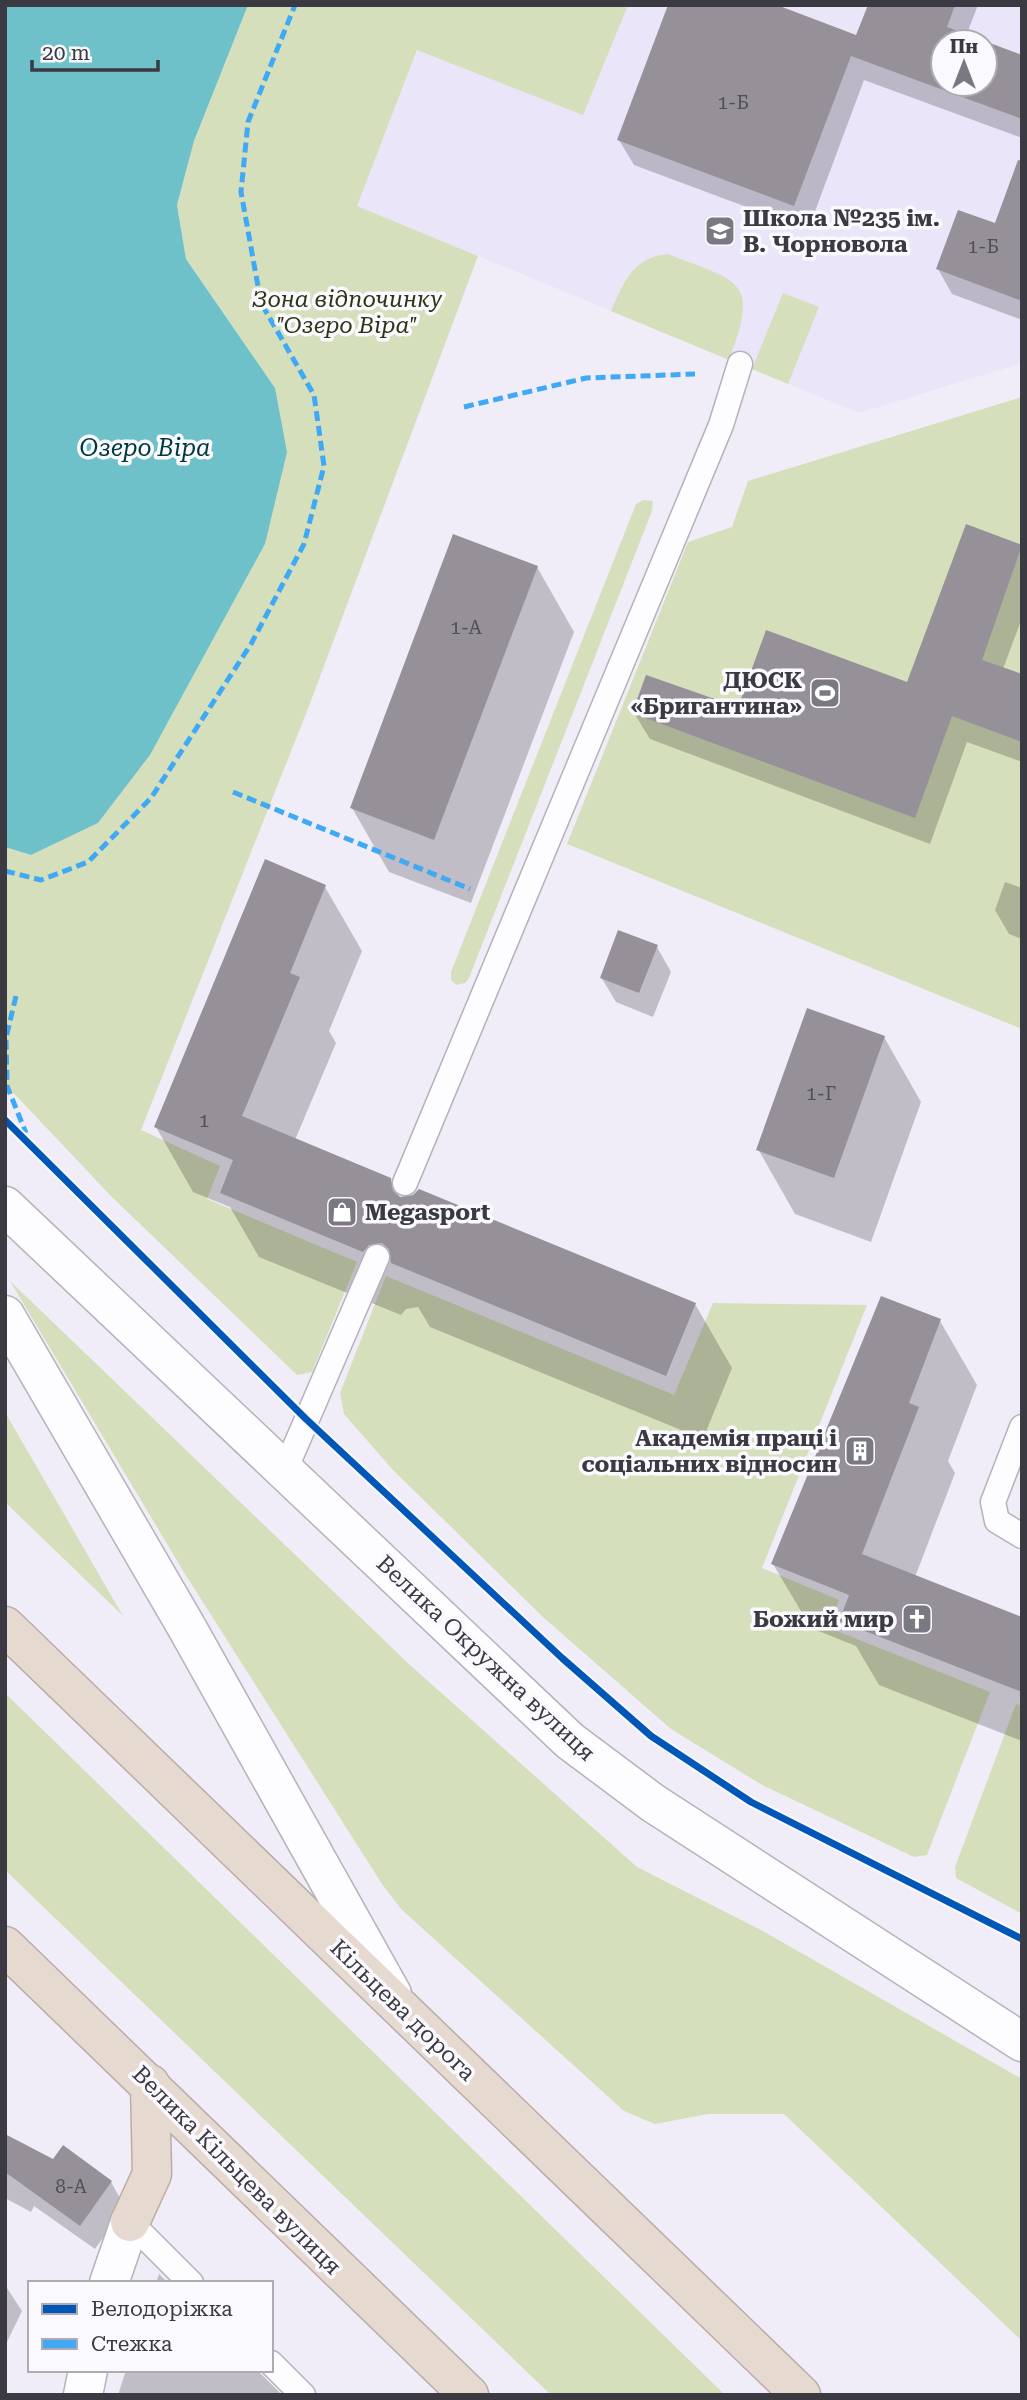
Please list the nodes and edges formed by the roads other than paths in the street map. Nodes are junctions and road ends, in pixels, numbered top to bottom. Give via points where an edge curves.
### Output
1 (740, 364) dead end
2 (405, 1183) dead end
3 (5, 1206) edge
4 (377, 1257) dead end
5 (5, 1315) edge
6 (1022, 1427) edge
7 (285, 1470) junction
8 (1022, 1536) edge
9 (5, 1626) edge
10 (5, 1945) edge
11 (400, 2008) junction
12 (1022, 2042) edge
13 (150, 2084) junction
14 (130, 2222) junction
15 (110, 2281) edge
16 (189, 2281) edge
17 (273, 2365) edge
18 (88, 2372) edge
19 (83, 2395) edge
20 (303, 2395) edge
21 (469, 2395) edge
22 (801, 2395) edge

1 - 2 lane via 722,425
3 - 7 main road, Велика Окружна вулиця
4 - 7 lane
5 - 11 main road
6 - 8 lane via 993,1502 997,1521
7 - 12 main road, Велика Окружна вулиця via 570,1741 653,1803
9 - 11 highway, Кільцева дорога
10 - 13 highway, Велика Кільцева вулиця
11 - 22 highway, Кільцева дорога
13 - 14 highway via 152,2174
13 - 21 highway, Велика Кільцева вулиця
14 - 15 main road
14 - 16 lane
17 - 20 lane
18 - 19 main road

